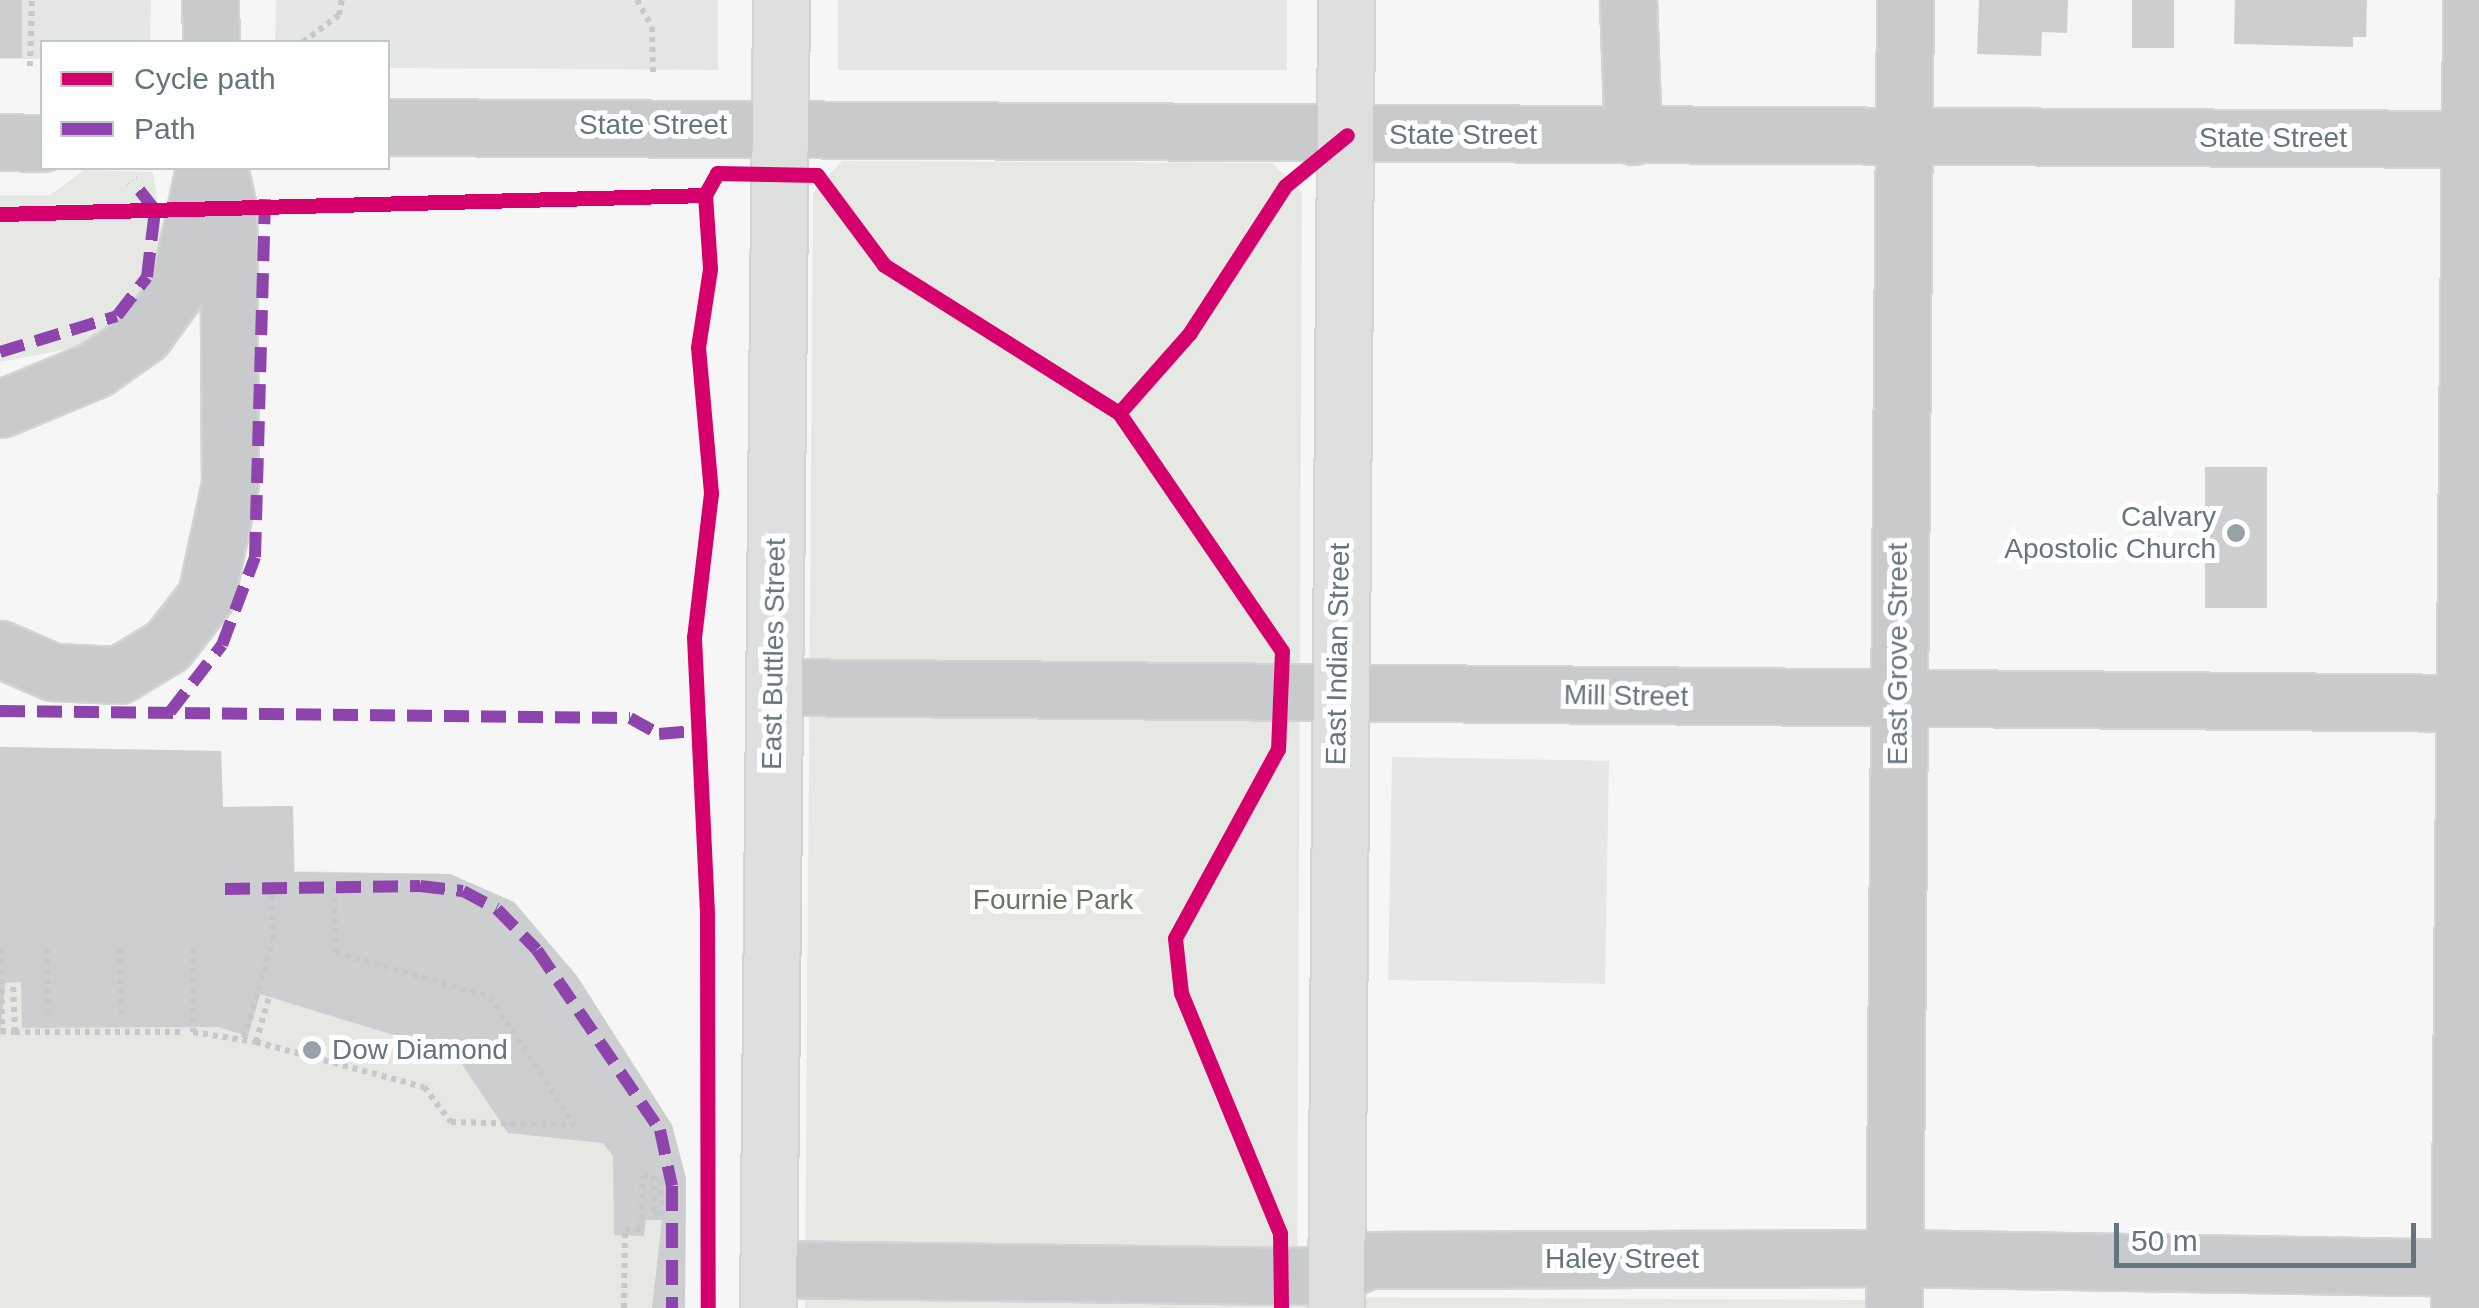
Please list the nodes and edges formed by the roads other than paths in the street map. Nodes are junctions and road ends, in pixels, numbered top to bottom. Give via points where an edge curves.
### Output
1 (210, 0) edge
2 (781, 0) edge
3 (1346, 0) edge
4 (1628, 0) edge
5 (1905, 0) edge
6 (2471, 0) edge
7 (210, 40) edge
8 (390, 126) edge
9 (782, 126) junction
10 (1346, 135) junction
11 (1633, 136) junction
12 (1904, 136) junction
13 (2475, 139) edge
14 (0, 142) edge
15 (40, 143) edge
16 (204, 170) edge
17 (219, 170) edge
18 (0, 409) edge
19 (0, 649) edge
20 (774, 686) junction
21 (1337, 692) junction
22 (1897, 702) junction
23 (2470, 703) edge
24 (2466, 1281) edge
25 (1894, 1283) edge
26 (769, 1288) edge
27 (1336, 1292) edge

1 - 7 street
2 - 9 highway, East Buttles Street
3 - 10 highway, East Indian Street
4 - 11 street
5 - 12 street, East Grove Street
6 - 13 street
8 - 9 street, State Street
9 - 10 street, State Street
9 - 20 highway, East Buttles Street
10 - 11 street, State Street
10 - 21 highway, East Indian Street
11 - 12 street, State Street
12 - 13 street, State Street
12 - 22 street, East Grove Street
13 - 23 street
14 - 15 street
16 - 18 street via 179,287 144,336 96,368
17 - 19 street via 228,208 230,484 206,596 168,645 119,675 53,672
20 - 21 street, Mill Street
20 - 26 highway, East Buttles Street
21 - 22 street, Mill Street
21 - 27 highway, East Indian Street
22 - 23 street, Mill Street
22 - 25 street, East Grove Street
23 - 24 street
24 - 25 street, Haley Street
25 - 27 street, Haley Street via 1367,1260
26 - 27 street, Haley Street

